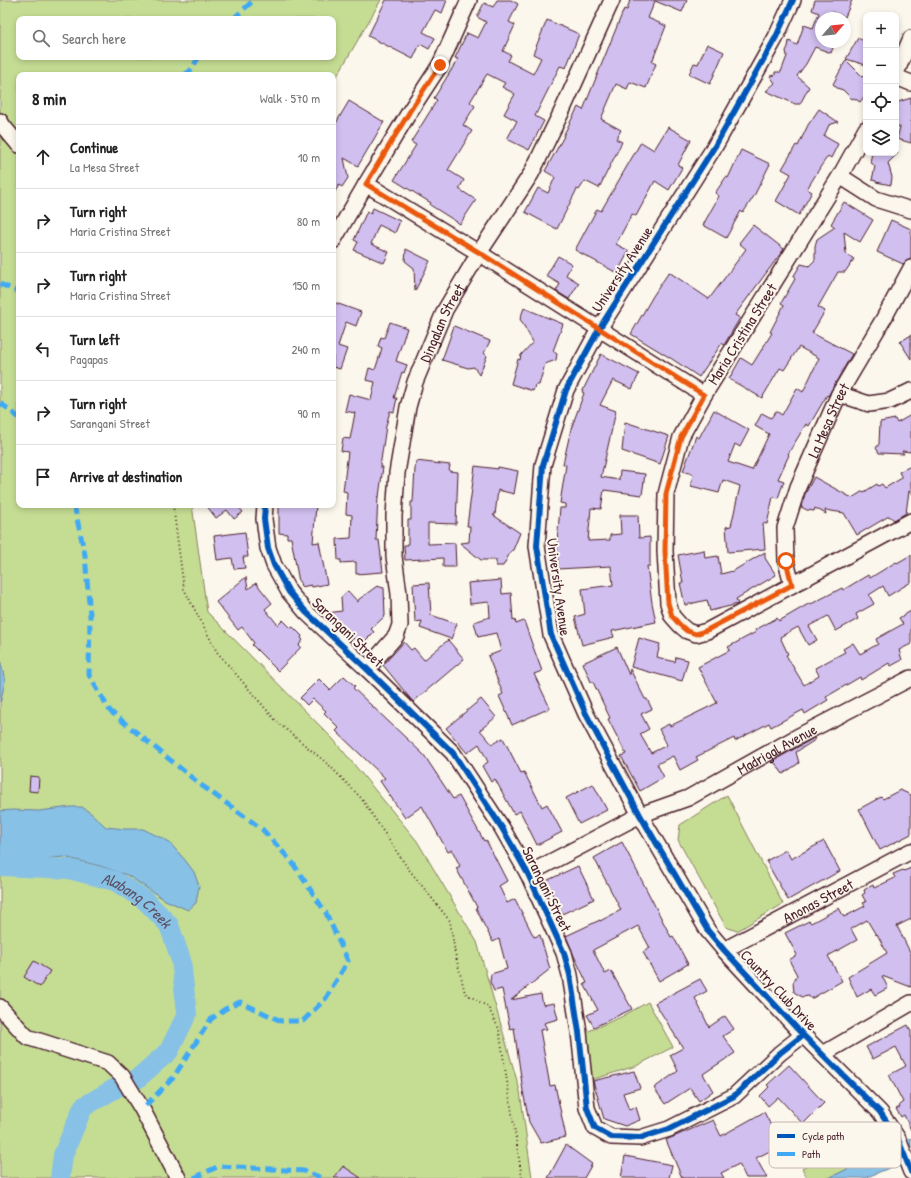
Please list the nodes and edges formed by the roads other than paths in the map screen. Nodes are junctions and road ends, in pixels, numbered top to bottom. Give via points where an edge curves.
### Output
1 (469, 0) edge
2 (612, 0) edge
3 (793, 0) edge
4 (911, 38) edge
5 (899, 66) edge
6 (899, 79) edge
7 (911, 82) edge
8 (0, 121) edge
9 (863, 134) edge
10 (16, 141) edge
11 (840, 176) junction
12 (366, 184) junction
13 (911, 210) edge
14 (336, 235) edge
15 (480, 253) junction
16 (911, 268) edge
17 (599, 329) junction
18 (911, 391) edge
19 (839, 394) junction
20 (704, 395) junction
21 (264, 508) edge
22 (911, 521) edge
23 (792, 585) junction
24 (367, 669) junction
25 (911, 678) edge
26 (640, 815) junction
27 (911, 851) edge
28 (528, 874) junction
29 (724, 950) junction
30 (911, 1003) edge
31 (0, 1007) edge
32 (802, 1035) junction
33 (823, 1054) junction
34 (887, 1122) edge
35 (901, 1146) edge
36 (911, 1171) edge
37 (178, 1178) edge

1 - 12 street via 440,65
2 - 15 street, Dingalan Street via 531,174
3 - 17 street, University Avenue via 776,37 715,146
4 - 5 street
6 - 7 street
8 - 10 street
9 - 11 street, Maria Cristina Street
11 - 13 street via 876,199
11 - 20 street, Maria Cristina Street
12 - 14 street
12 - 15 street
15 - 17 street
15 - 24 street, Dingalan Street via 446,310 415,382 397,473 394,516 394,556 400,625 396,636
16 - 19 street, La Mesa Street
17 - 20 street
17 - 26 street, University Avenue via 566,390 543,465 537,546 551,635 586,714
18 - 19 street via 890,402 869,404
19 - 23 street, La Mesa Street via 798,487 786,528 786,561
20 - 23 street, Maria Cristina Street via 681,437 666,494 665,551 668,603 672,616 687,631 696,634
21 - 24 street, Sarangani Street via 268,548 274,565 290,592 306,612
22 - 23 street, Maria Cristina Street
24 - 28 street, Sarangani Street via 453,754 502,828
25 - 26 street, Madrigal Avenue via 797,737 688,798
26 - 28 street, Madrigal Avenue
26 - 29 street, Country Club Drive via 708,931
27 - 29 street, Anonas Street
28 - 32 street, Sarangani Street via 564,953 570,974 587,1108 595,1128 611,1137 640,1138 669,1129 734,1096
29 - 32 street, Country Club Drive
30 - 33 street
31 - 37 street via 26,1037 108,1064 122,1076
32 - 33 street, Country Club Drive
33 - 34 street, Country Club Drive
35 - 36 street, Country Club Drive

